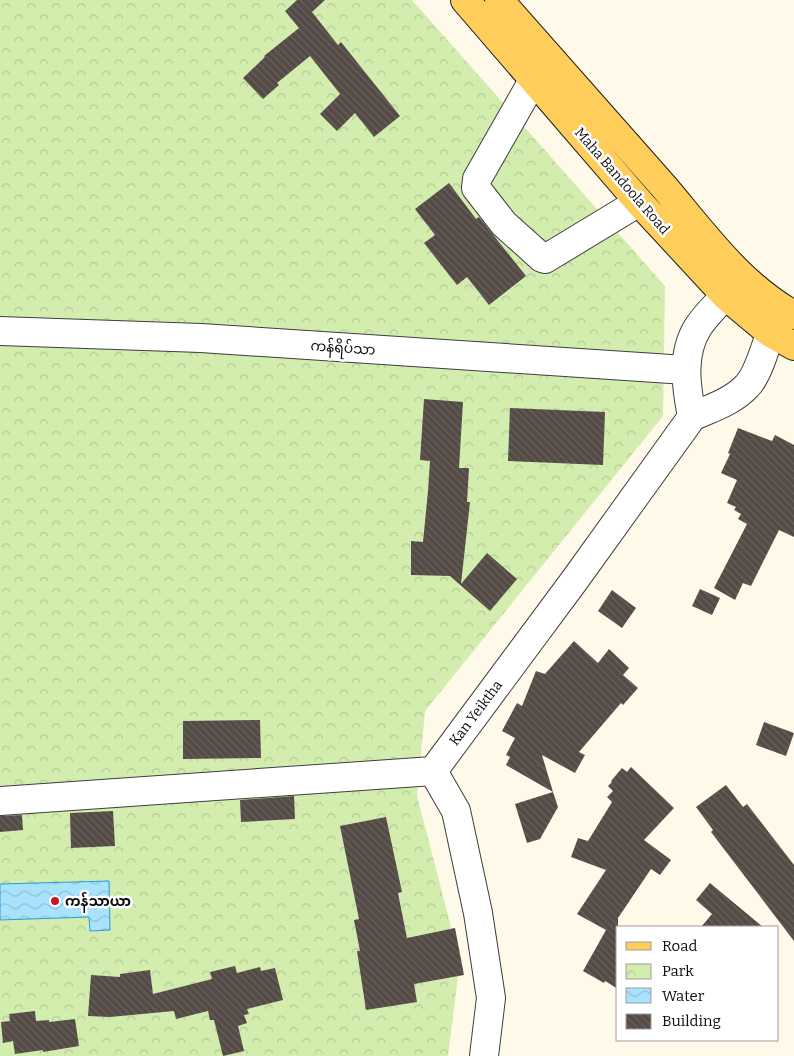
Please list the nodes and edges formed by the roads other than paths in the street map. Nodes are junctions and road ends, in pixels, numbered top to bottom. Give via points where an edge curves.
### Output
1 (465, 0) edge
2 (499, 0) edge
3 (534, 79) junction
4 (639, 202) junction
5 (735, 287) junction
6 (786, 311) edge
7 (0, 332) edge
8 (769, 332) junction
9 (794, 346) edge
10 (686, 370) junction
11 (692, 417) junction
12 (433, 772) junction
13 (0, 801) edge
14 (484, 1056) edge

1 - 3 main road, Maha Bandoola Road
2 - 5 main road, Maha Bandoola Road via 714,247
3 - 4 main road, Maha Bandoola Road
3 - 4 street via 477,179 476,188 504,224 545,259
4 - 5 main road, Maha Bandoola Road
5 - 6 main road, Maha Bandoola Road
5 - 8 main road, Maha Bandoola Road
5 - 10 street via 696,331 689,348
6 - 8 street
7 - 10 street, ကန်ရိပ်သာ via 201,338
8 - 9 main road, Maha Bandoola Road
8 - 11 street via 759,367 748,386 727,402
10 - 11 street
11 - 12 street, Kan Yeiktha
12 - 13 street
12 - 14 street via 456,811 478,913 491,998

